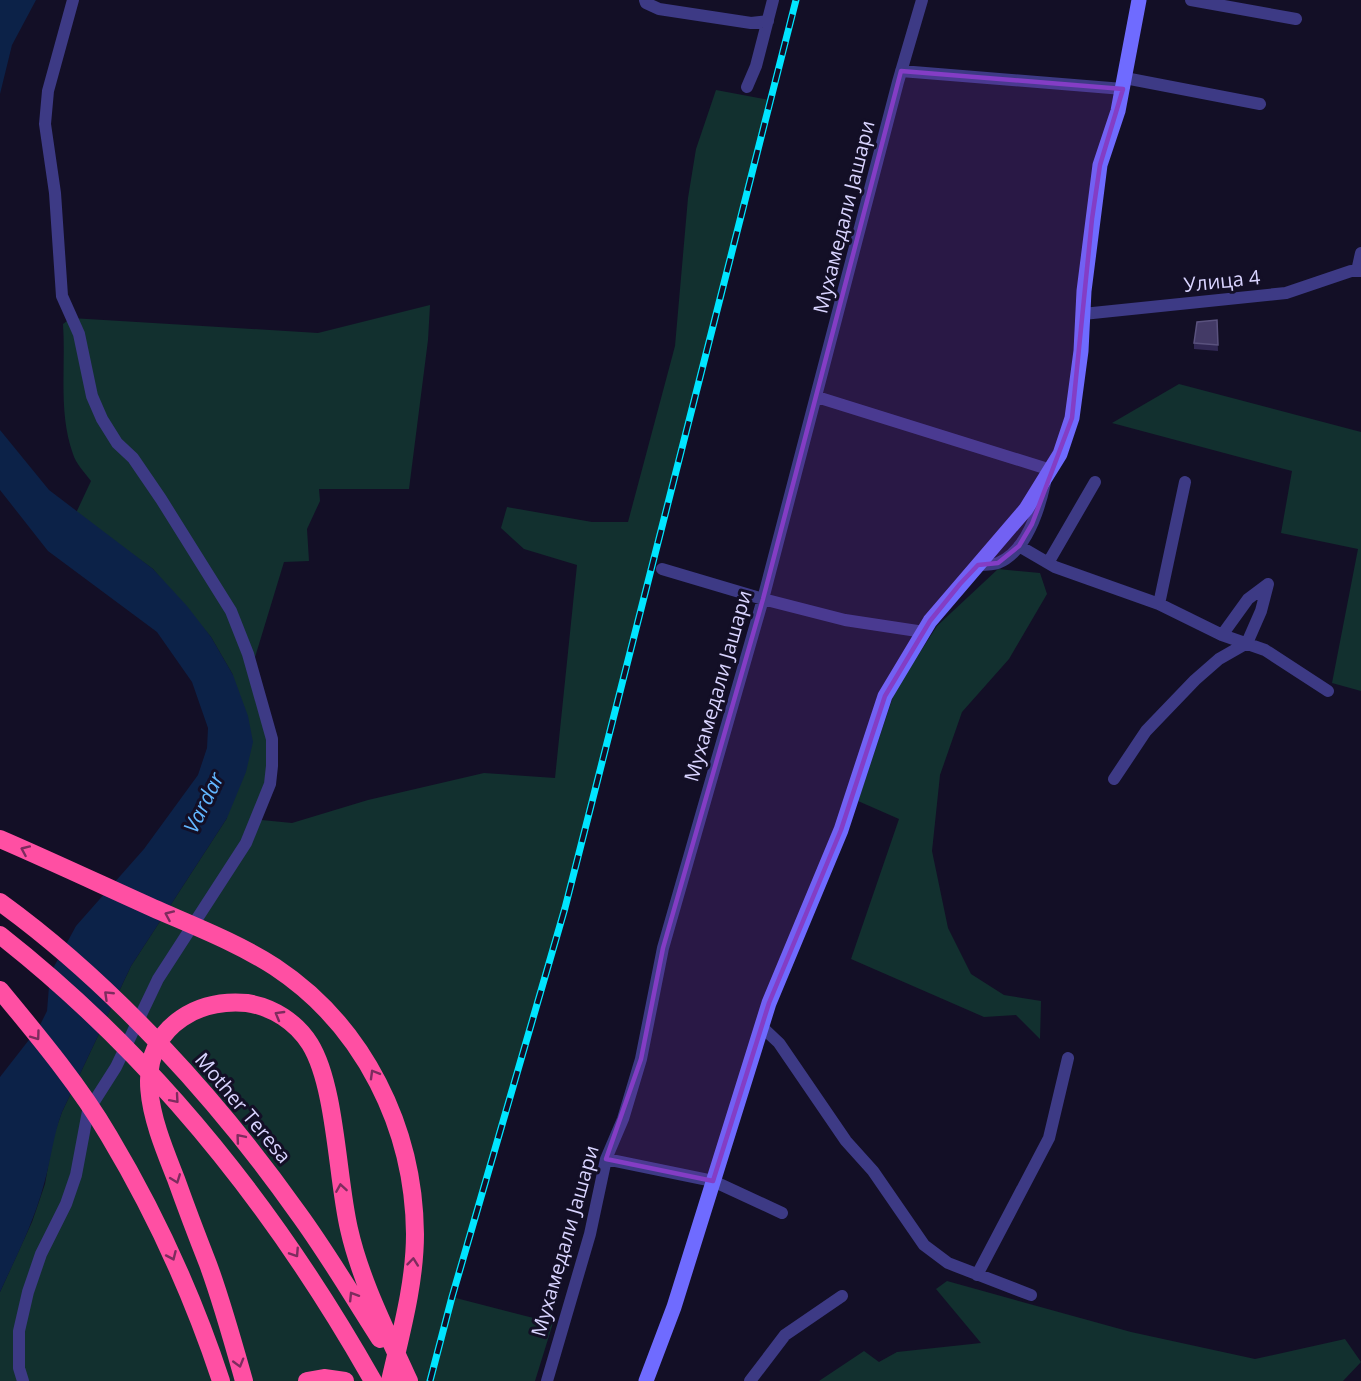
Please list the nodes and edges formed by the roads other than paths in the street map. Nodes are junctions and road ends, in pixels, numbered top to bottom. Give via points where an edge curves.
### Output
1 (73, 0) edge
2 (645, 0) edge
3 (773, 0) edge
4 (922, 0) edge
5 (1139, 0) edge
6 (1191, 0) edge
7 (1296, 19) dead end
8 (768, 21) junction
9 (901, 71) junction
10 (1124, 83) junction
11 (747, 87) dead end
12 (1260, 104) dead end
13 (1361, 253) edge
14 (1359, 271) edge
15 (1083, 314) junction
16 (817, 397) junction
17 (1048, 474) junction
18 (1095, 482) dead end
19 (1185, 482) dead end
20 (1019, 546) junction
21 (1048, 563) junction
22 (978, 565) junction
23 (663, 569) dead end
24 (763, 599) junction
25 (1159, 604) junction
26 (924, 633) junction
27 (1222, 635) junction
28 (1247, 643) junction
29 (1328, 692) dead end
30 (1114, 779) dead end
31 (0, 839) edge
32 (0, 902) edge
33 (5, 939) edge
34 (0, 990) edge
35 (761, 1026) junction
36 (1068, 1058) dead end
37 (606, 1159) junction
38 (713, 1181) junction
39 (782, 1213) dead end
40 (977, 1275) junction
41 (1031, 1295) dead end
42 (842, 1296) dead end
43 (23, 1381) edge
44 (221, 1381) edge
45 (244, 1381) edge
46 (307, 1381) edge
47 (345, 1381) edge
48 (373, 1381) edge
49 (390, 1381) edge
50 (408, 1381) edge
51 (547, 1381) edge
52 (646, 1381) edge
53 (750, 1381) edge

1 - 43 street via 48,91 45,124 55,193 62,296 79,334 92,396 102,419 161,499 231,611 248,654 272,739 272,766 270,784 246,843 158,980 116,1067 87,1111 73,1184 28,1292 19,1331
2 - 8 street via 659,9
3 - 8 street
4 - 9 street, Мухамедали Јашари
5 - 10 main road
6 - 7 street
8 - 11 street
9 - 10 street
9 - 16 street, Мухамедали Јашари
10 - 12 street
10 - 15 main road via 1100,165
13 - 14 street
14 - 15 street, Улица 4 via 1286,293
15 - 17 main road via 1072,418
16 - 17 street
16 - 24 street, Мухамедали Јашари
17 - 20 street via 1041,502
17 - 22 main road via 1026,509
18 - 21 street
19 - 25 street
20 - 21 street
20 - 22 street via 998,563
21 - 25 street
22 - 26 main road
23 - 24 street
24 - 26 street via 845,620
24 - 37 street, Мухамедали Јашари via 663,948 641,1059
25 - 27 street
26 - 35 main road via 885,696 841,830
27 - 28 street
27 - 28 street via 1248,599 1268,584
28 - 29 street via 1265,650
28 - 30 street via 1219,659 1179,697 1146,731
49 -> 31 highway via 405,1311 415,1234 411,1180 394,1116 368,1064 325,1009 275,967 222,939
50 -> 32 highway, Mother Teresa via 299,1214 199,1088 103,990
33 -> 48 highway via 113,1034 177,1101 286,1239
34 -> 44 highway via 94,1113 159,1228 195,1308
35 - 38 main road
35 - 40 street via 779,1043 924,1245 948,1263
36 - 40 street via 1049,1137
37 - 38 street
37 - 51 street, Мухамедали Јашари via 590,1234
38 - 39 street
38 - 52 main road via 674,1307
40 - 41 street
42 - 53 street via 785,1335
50 -> 45 highway via 350,1232 326,1086 317,1058 304,1036 285,1018 261,1006 230,1002 204,1007 171,1026 162,1036 152,1062 149,1092 156,1129 211,1272
46 - 47 highway

